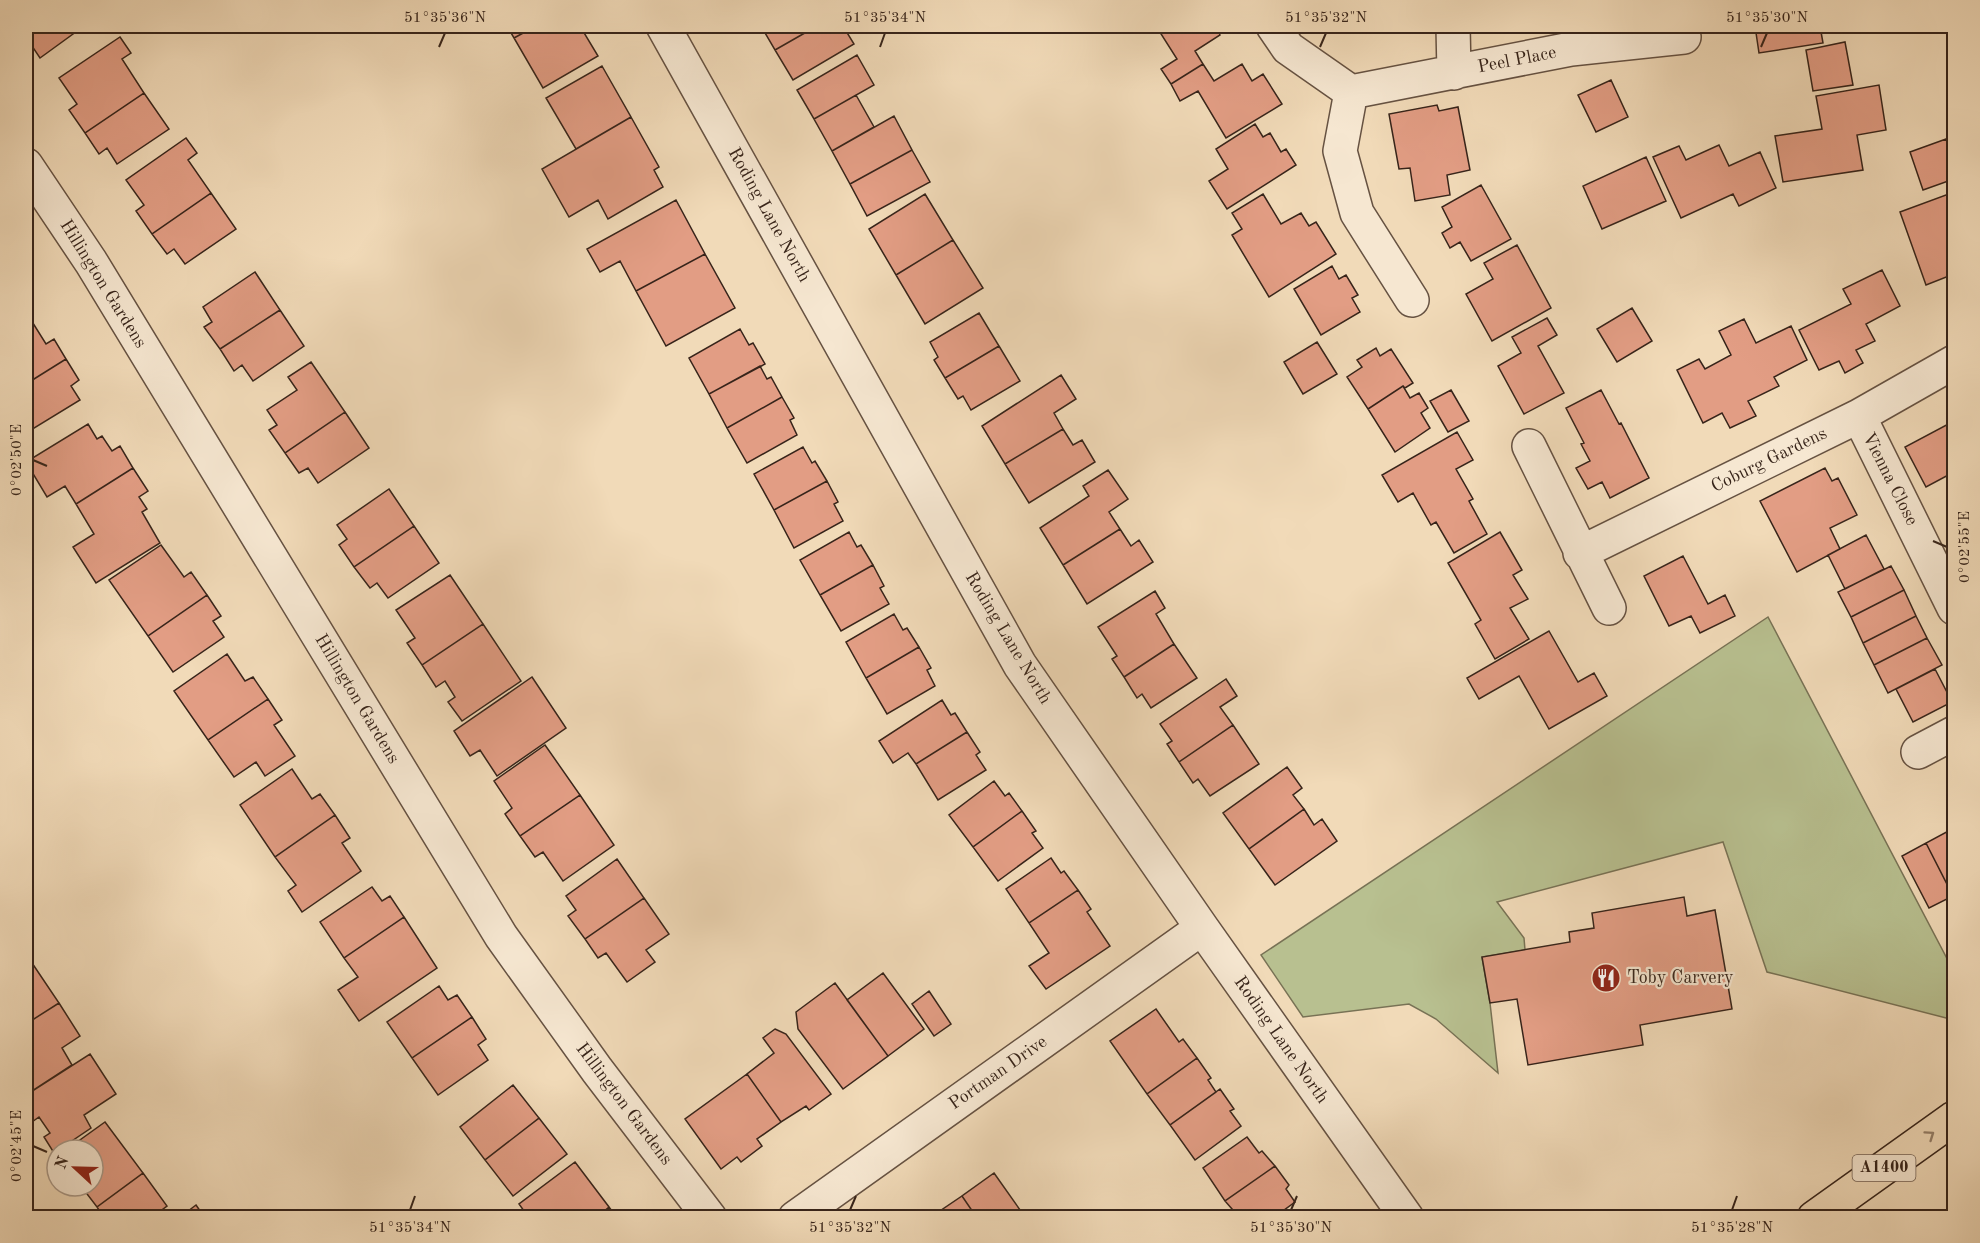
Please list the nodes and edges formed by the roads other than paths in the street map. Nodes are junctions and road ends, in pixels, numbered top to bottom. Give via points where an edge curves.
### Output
1 (663, 26) edge
2 (1273, 26) edge
3 (1453, 26) edge
4 (1684, 37) dead end
5 (1454, 73) junction
6 (1351, 93) junction
7 (26, 165) edge
8 (1412, 300) dead end
9 (1954, 362) edge
10 (1858, 416) junction
11 (1529, 446) dead end
12 (1580, 553) junction
13 (1954, 605) edge
14 (1609, 608) dead end
15 (1954, 733) edge
16 (1918, 752) dead end
17 (1202, 928) junction
18 (1954, 1118) edge
19 (710, 1218) edge
20 (795, 1218) edge
21 (1407, 1218) edge
22 (1814, 1218) edge

1 - 17 street, Roding Lane North via 1020,665
2 - 6 street via 1288,48
3 - 5 street
4 - 5 street, Peel Place via 1571,49
5 - 6 street, Peel Place
6 - 8 street via 1340,151 1357,213
7 - 19 street, Hillington Gardens via 91,262 501,936
9 - 10 street, Coburg Gardens
10 - 12 street, Coburg Gardens
10 - 13 street, Vienna Close
11 - 12 street
12 - 14 street
15 - 16 street
17 - 20 street, Portman Drive
17 - 21 street, Roding Lane North
22 -> 18 highway, A1400

